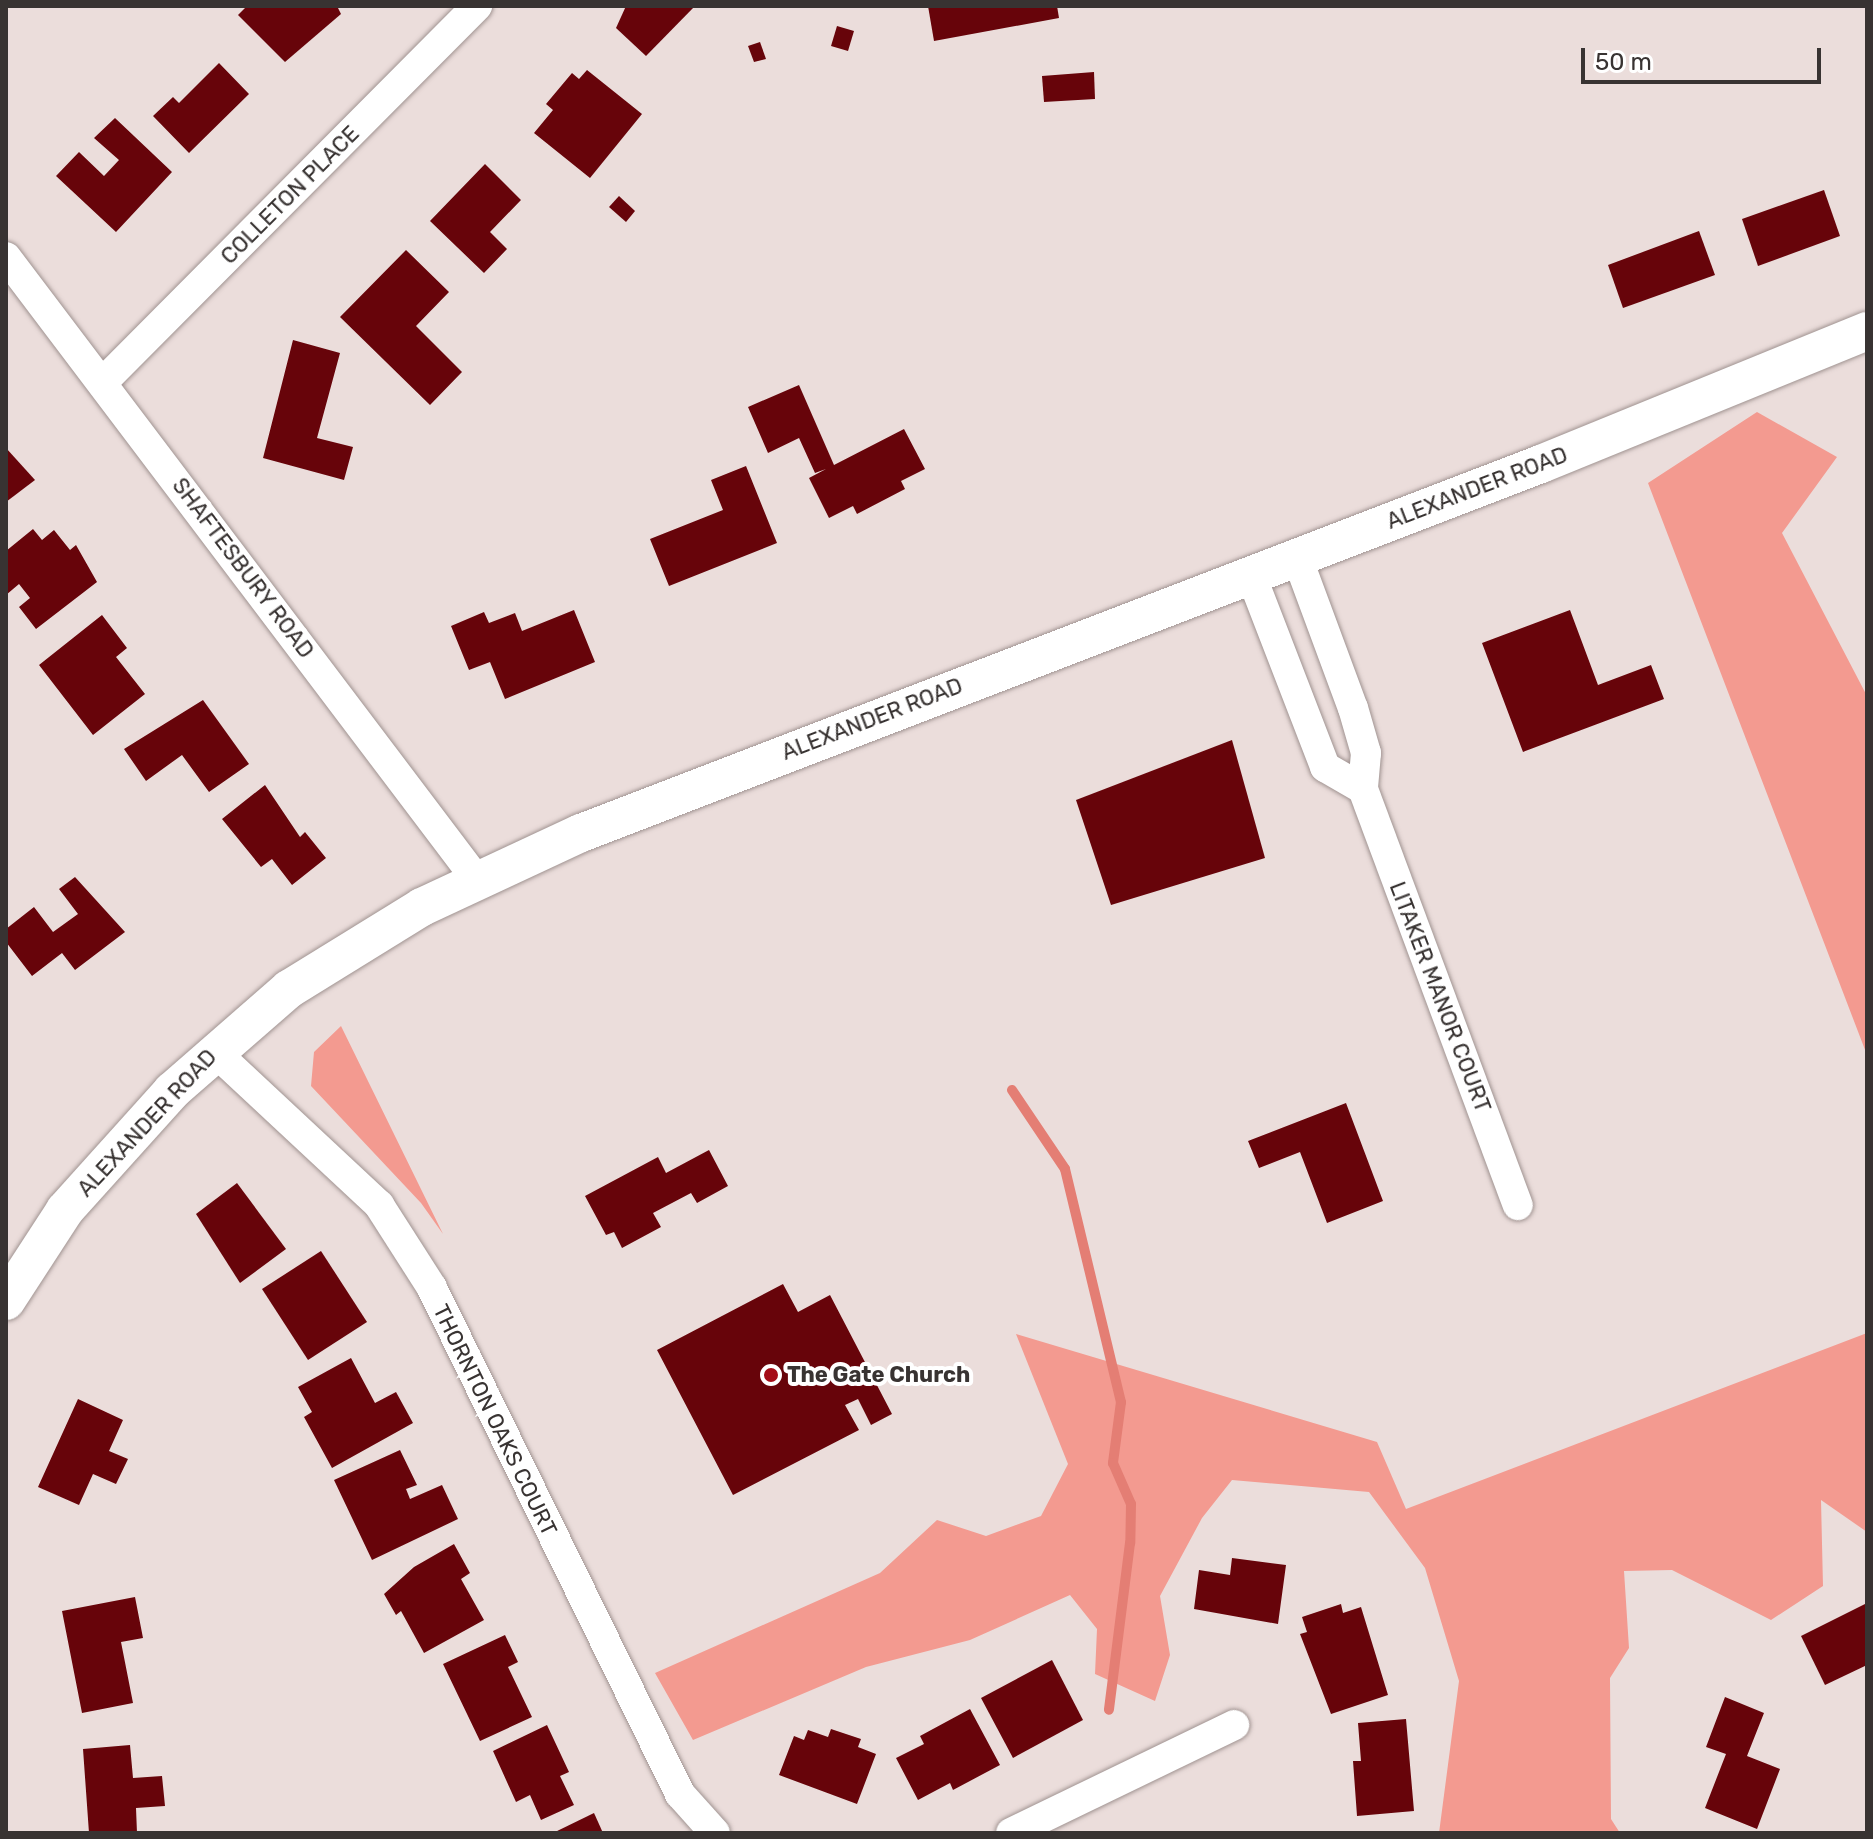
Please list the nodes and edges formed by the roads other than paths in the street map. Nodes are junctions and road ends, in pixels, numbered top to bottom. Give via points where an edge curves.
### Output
1 (477, 6) edge
2 (6, 257) edge
3 (1867, 331) edge
4 (102, 383) junction
5 (1297, 557) junction
6 (1251, 575) junction
7 (1363, 789) junction
8 (477, 880) junction
9 (214, 1051) junction
10 (1518, 1205) dead end
11 (6, 1301) edge
12 (1234, 1725) dead end
13 (715, 1833) edge
14 (1011, 1833) edge

1 - 4 street, COLLETON PLACE
2 - 4 street, SHAFTESBURY ROAD
3 - 5 street, ALEXANDER ROAD
4 - 8 street, SHAFTESBURY ROAD
5 - 6 street, ALEXANDER ROAD
5 - 7 street, LITAKER MANOR COURT via 1366,753
6 - 7 street via 1325,767
6 - 8 street, ALEXANDER ROAD via 758,763
7 - 10 street, LITAKER MANOR COURT
8 - 9 street, ALEXANDER ROAD via 333,959
9 - 11 street, ALEXANDER ROAD via 65,1210
9 - 13 street, THORNTON OAKS COURT via 387,1217 432,1288 648,1734 680,1794
12 - 14 street

